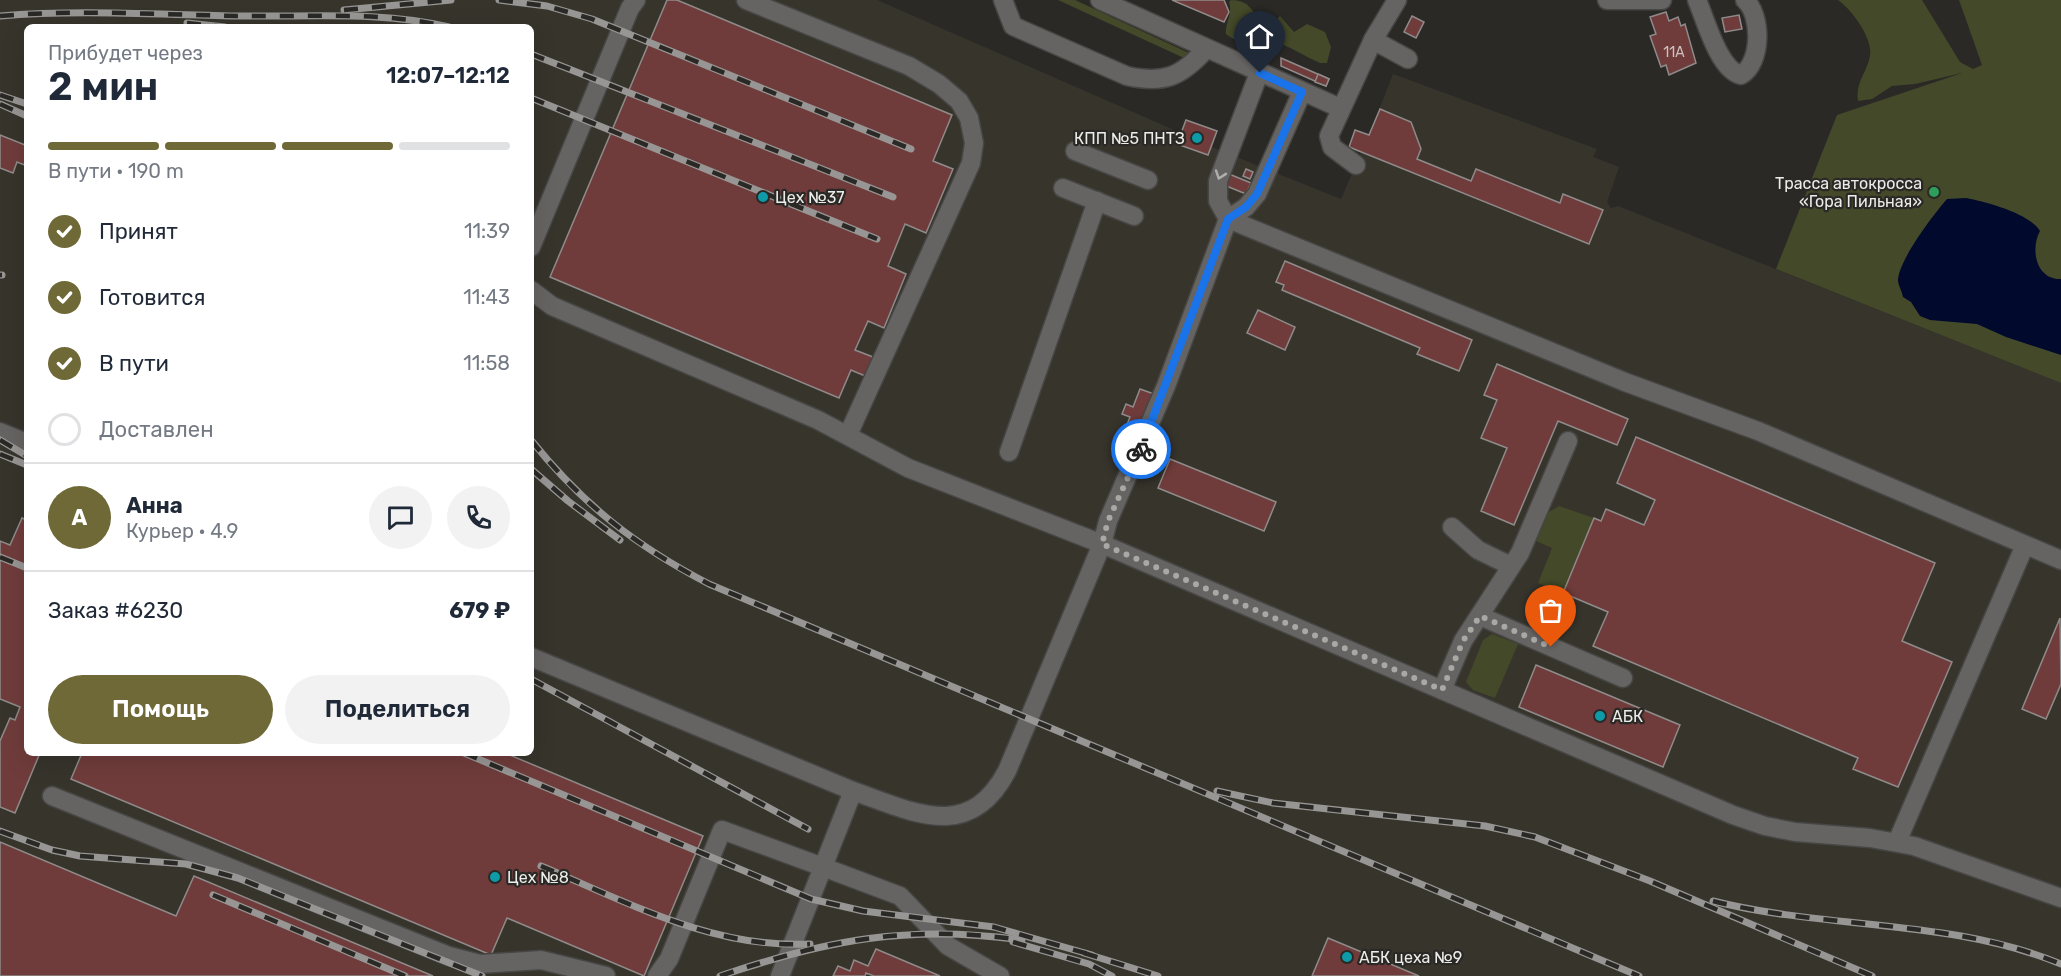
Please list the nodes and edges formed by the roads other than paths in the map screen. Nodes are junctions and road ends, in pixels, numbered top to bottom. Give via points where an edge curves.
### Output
1 (636, 0) edge
2 (746, 0) edge
3 (1003, 0) edge
4 (1100, 0) edge
5 (1396, 0) edge
6 (1607, 0) edge
7 (1662, 0) edge
8 (1697, 0) edge
9 (1745, 0) edge
10 (1373, 40) junction
11 (1206, 49) junction
12 (1408, 59) dead end
13 (1260, 73) junction
14 (1302, 92) junction
15 (1340, 108) junction
16 (1076, 150) dead end
17 (1356, 165) dead end
18 (1148, 180) dead end
19 (1063, 188) dead end
20 (1097, 201) junction
21 (1134, 216) dead end
22 (1228, 219) junction
23 (534, 240) edge
24 (534, 292) edge
25 (0, 432) edge
26 (848, 435) junction
27 (1568, 441) dead end
28 (24, 442) edge
29 (1009, 452) dead end
30 (1452, 526) dead end
31 (1102, 544) junction
32 (2025, 545) junction
33 (2061, 560) edge
34 (1511, 566) junction
35 (1480, 616) junction
36 (534, 658) edge
37 (1623, 678) dead end
38 (1442, 690) junction
39 (853, 791) junction
40 (52, 796) dead end
41 (1897, 842) junction
42 (824, 867) junction
43 (2061, 898) edge
44 (606, 976) edge
45 (657, 976) edge
46 (780, 976) edge
47 (1000, 976) edge

1 - 23 street
2 - 26 street via 925,75 959,101 972,126 970,163
3 - 11 street via 1013,26 1127,76 1146,80 1178,75
4 - 11 street
5 - 10 street
6 - 7 street
8 - 9 street via 1722,60 1733,73 1741,75 1749,71 1757,49 1754,16
10 - 12 street
10 - 15 street
11 - 13 street
13 - 14 street
13 -> 22 street via 1216,191
14 - 15 street
14 - 22 street via 1253,200
15 - 17 street via 1329,142
16 - 18 street
19 - 20 street
20 - 21 street
20 - 29 street
22 - 31 street via 1173,390 1108,521
22 - 32 street via 1626,382 1758,431
24 - 26 street via 552,306
25 - 28 street
26 - 31 street via 908,468
27 - 34 street via 1529,534
30 - 34 street via 1473,546
31 - 38 street
31 - 39 street via 995,793 980,806 944,817
32 - 33 street
32 - 41 street
34 - 35 street
35 - 37 street
35 - 38 street via 1463,641
36 - 39 street
38 - 41 street via 1765,826
39 - 42 street
40 - 44 street via 449,956 480,964 541,960
41 - 43 street
42 - 45 street via 722,830 669,959
42 - 46 street
42 - 47 street via 900,896 948,946

